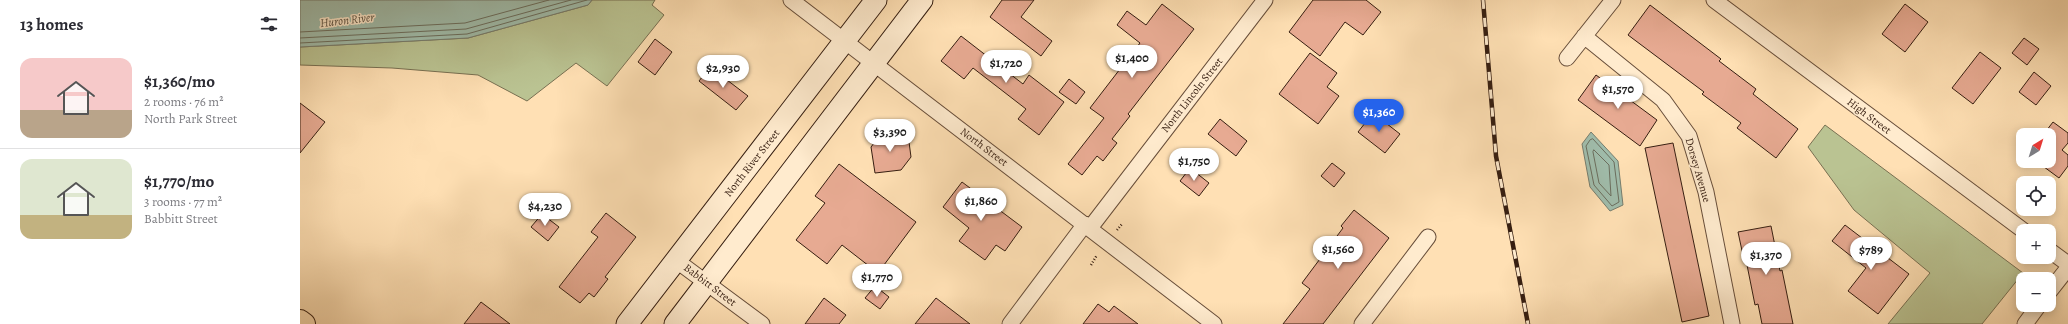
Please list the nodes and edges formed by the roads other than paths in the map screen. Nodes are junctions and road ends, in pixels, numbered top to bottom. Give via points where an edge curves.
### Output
1 (791, 0) edge
2 (876, 0) edge
3 (922, 0) edge
4 (1265, 0) edge
5 (1613, 0) edge
6 (1714, 0) edge
7 (1584, 36) junction
8 (845, 41) junction
9 (1567, 58) dead end
10 (873, 63) junction
11 (2016, 225) edge
12 (1088, 226) junction
13 (1428, 237) dead end
14 (2056, 255) edge
15 (677, 261) junction
16 (2068, 264) edge
17 (2068, 268) edge
18 (707, 283) junction
19 (2056, 283) edge
20 (2034, 312) edge
21 (300, 321) edge
22 (304, 324) edge
23 (627, 324) edge
24 (675, 324) edge
25 (762, 324) edge
26 (1010, 324) edge
27 (1214, 324) edge
28 (1362, 324) edge
29 (1732, 324) edge
30 (2025, 324) edge

1 - 8 street, North Street
2 - 8 street, North River Street
3 - 10 street
4 - 12 street, North Lincoln Street
5 - 7 street
6 - 11 street, High Street
7 - 9 street
7 - 29 street, Dorsey Avenue via 1663,100 1689,136 1706,192
8 - 10 street, North Street
8 - 15 street, North River Street
10 - 12 street, North Street
10 - 18 street
12 - 26 street, North Lincoln Street
12 - 27 street, North Street
13 - 28 street
14 - 16 street
15 - 18 street, Babbitt Street
15 - 23 street, North River Street
17 - 19 street
18 - 24 street
18 - 25 street, Babbitt Street
20 - 30 street
21 - 22 main road

